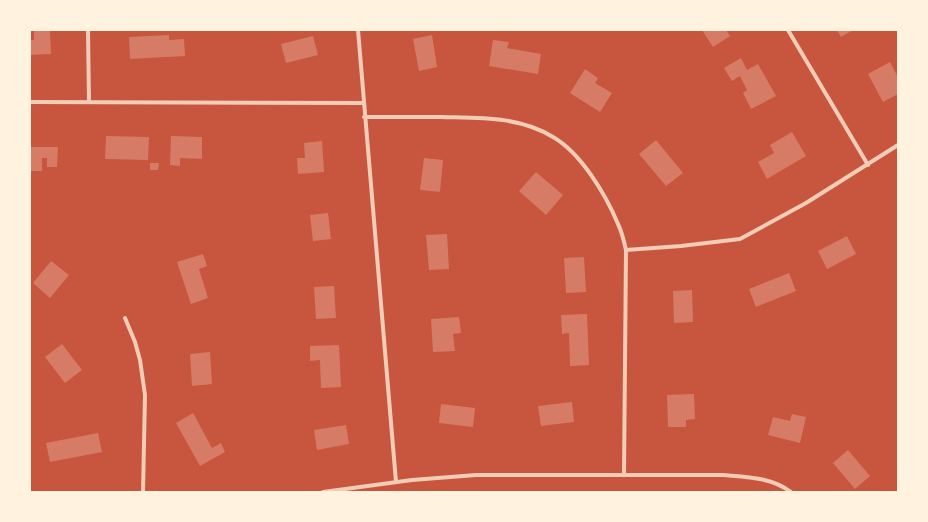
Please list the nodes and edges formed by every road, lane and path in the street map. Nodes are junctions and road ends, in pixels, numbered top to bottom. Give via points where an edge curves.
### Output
1 (88, 30) edge
2 (358, 30) edge
3 (788, 30) edge
4 (30, 102) edge
5 (89, 102) junction
6 (363, 103) junction
7 (364, 117) junction
8 (898, 145) edge
9 (868, 165) junction
10 (626, 250) junction
11 (125, 318) dead end
12 (624, 475) junction
13 (396, 482) junction
14 (143, 492) edge
15 (323, 492) edge
16 (791, 492) edge

1 - 5 street
2 - 6 street
3 - 9 street
4 - 5 street
5 - 6 street
6 - 7 street
7 - 10 street via 486,118 511,121 554,137 580,162 606,199
7 - 13 street
8 - 9 street
9 - 10 street via 740,239
10 - 12 street
11 - 14 street via 140,360 145,394
12 - 13 street via 476,475
12 - 16 street via 751,477 771,480
13 - 15 street

